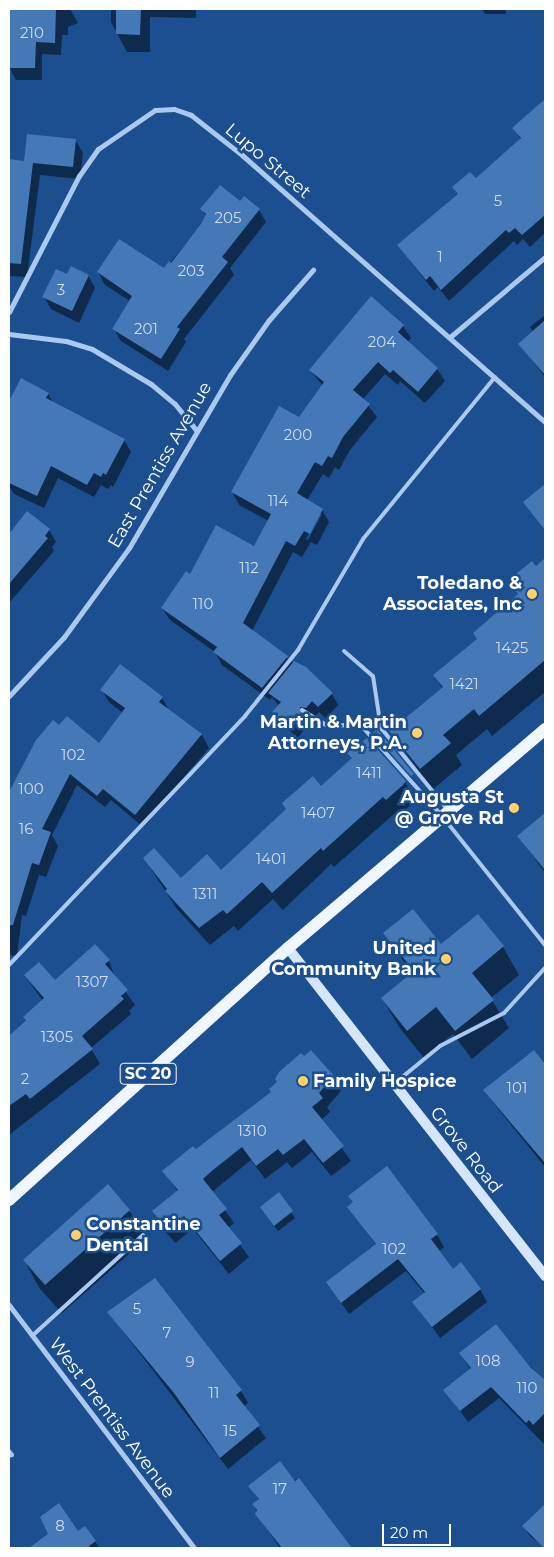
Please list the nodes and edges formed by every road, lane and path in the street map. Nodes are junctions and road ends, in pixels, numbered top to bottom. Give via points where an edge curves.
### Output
1 (545, 257) edge
2 (313, 270) dead end
3 (9, 312) edge
4 (9, 334) edge
5 (450, 337) junction
6 (495, 377) junction
7 (545, 422) edge
8 (196, 430) junction
9 (344, 651) dead end
10 (9, 696) edge
11 (302, 710) dead end
12 (545, 730) edge
13 (446, 814) junction
14 (545, 945) edge
15 (288, 948) junction
16 (9, 965) edge
17 (545, 968) edge
18 (395, 1082) junction
19 (9, 1200) edge
20 (143, 1235) dead end
21 (545, 1276) edge
22 (9, 1306) edge
23 (32, 1336) junction
24 (9, 1451) edge
25 (9, 1456) edge
26 (194, 1548) edge

1 - 5 street
2 - 8 street, East Prentiss Avenue via 258,336
3 - 5 street, Lupo Street via 79,176 98,149 154,110 174,109 191,115 242,155
4 - 8 street via 66,341 92,349 151,384 175,404
5 - 6 street, Lupo Street
6 - 7 street, Lupo Street
6 - 16 lane via 363,539 298,650 250,708
8 - 10 street, East Prentiss Avenue via 129,548 64,637
9 - 13 lane via 373,676 382,728
11 - 13 lane via 331,728 358,722
12 - 13 main road
13 - 14 lane
13 - 15 main road
15 - 18 main road, Grove Road
15 - 19 main road, SC 20
17 - 18 lane via 504,1013 440,1046
18 - 21 main road, Grove Road via 443,1150
20 - 23 lane
22 - 23 street, West Prentiss Avenue
23 - 26 street, West Prentiss Avenue
24 - 25 lane via 12,1455

